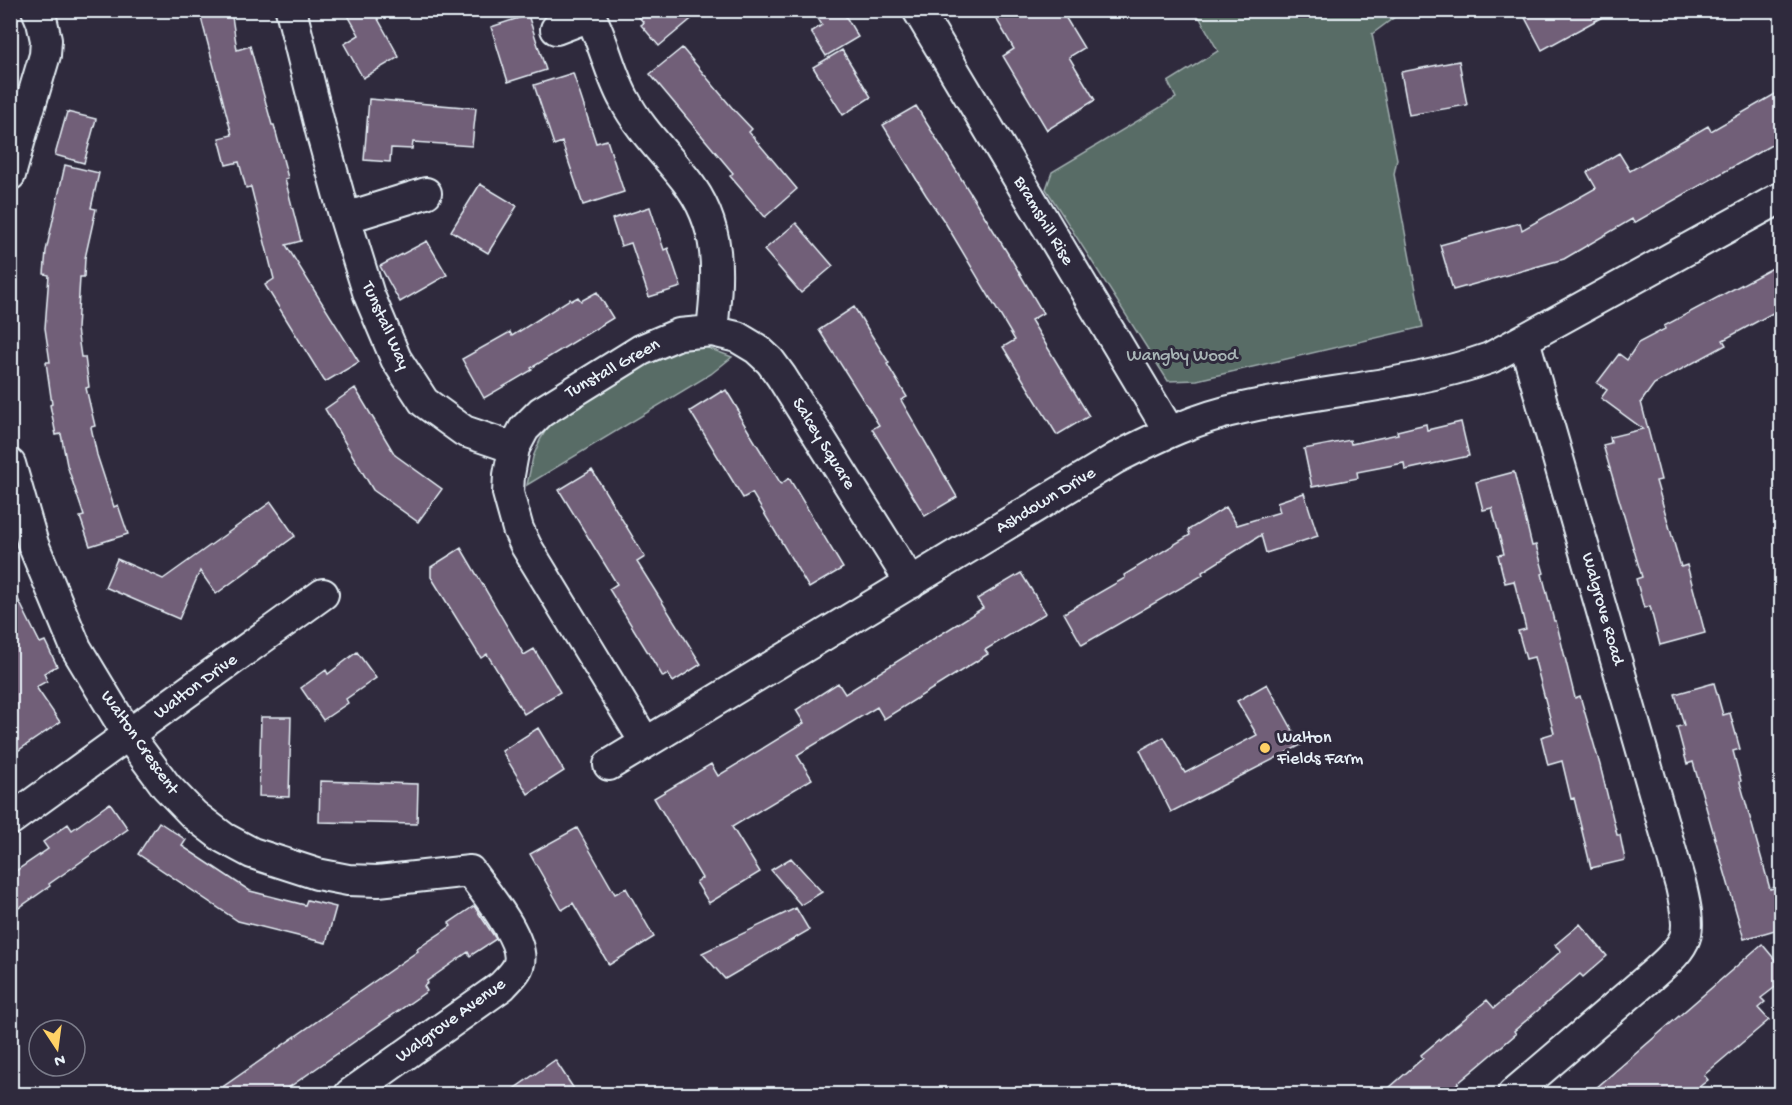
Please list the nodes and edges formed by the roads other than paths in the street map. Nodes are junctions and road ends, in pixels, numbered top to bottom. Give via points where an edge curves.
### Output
1 (37, 10) edge
2 (291, 10) edge
3 (918, 10) edge
4 (589, 13) edge
5 (556, 29) dead end
6 (10, 175) edge
7 (426, 193) dead end
8 (1782, 197) edge
9 (345, 218) junction
10 (712, 331) junction
11 (1524, 340) junction
12 (1169, 431) junction
13 (514, 448) junction
14 (10, 464) edge
15 (911, 583) junction
16 (323, 594) dead end
17 (129, 736) junction
18 (645, 742) junction
19 (609, 765) dead end
20 (10, 820) edge
21 (519, 964) joint
22 (350, 1095) edge
23 (1513, 1095) edge

1 - 6 street via 46,40 45,55
2 - 9 street, Tunstall Way
3 - 12 street, Bramshill Rise
4 - 5 street
4 - 10 street via 624,99 645,134 705,206 713,235 717,284
7 - 9 street
8 - 11 street
9 - 13 street, Tunstall Way via 369,295 396,359 424,402 464,431
10 - 13 street, Tunstall Green via 679,334 641,350 576,388 541,412 524,429
10 - 15 street, Salcey Square via 737,337 770,361
11 - 12 street, Ashdown Drive via 1453,371 1241,408
11 - 23 street, Walgrove Road via 1682,886 1686,937 1671,957
12 - 15 street, Ashdown Drive via 1116,458
13 - 18 street, Tunstall Green via 508,493 518,529
14 - 17 street, Walton Crescent via 33,544 76,648
15 - 18 street, Ashdown Drive
16 - 17 street, Walton Drive
17 - 20 street, Walton Drive
17 - 21 street, Walton Crescent via 166,786 194,815 252,853 348,880 378,881 470,871 508,926 518,946
18 - 19 street, Ashdown Drive
21 - 22 street, Walgrove Avenue via 502,986

